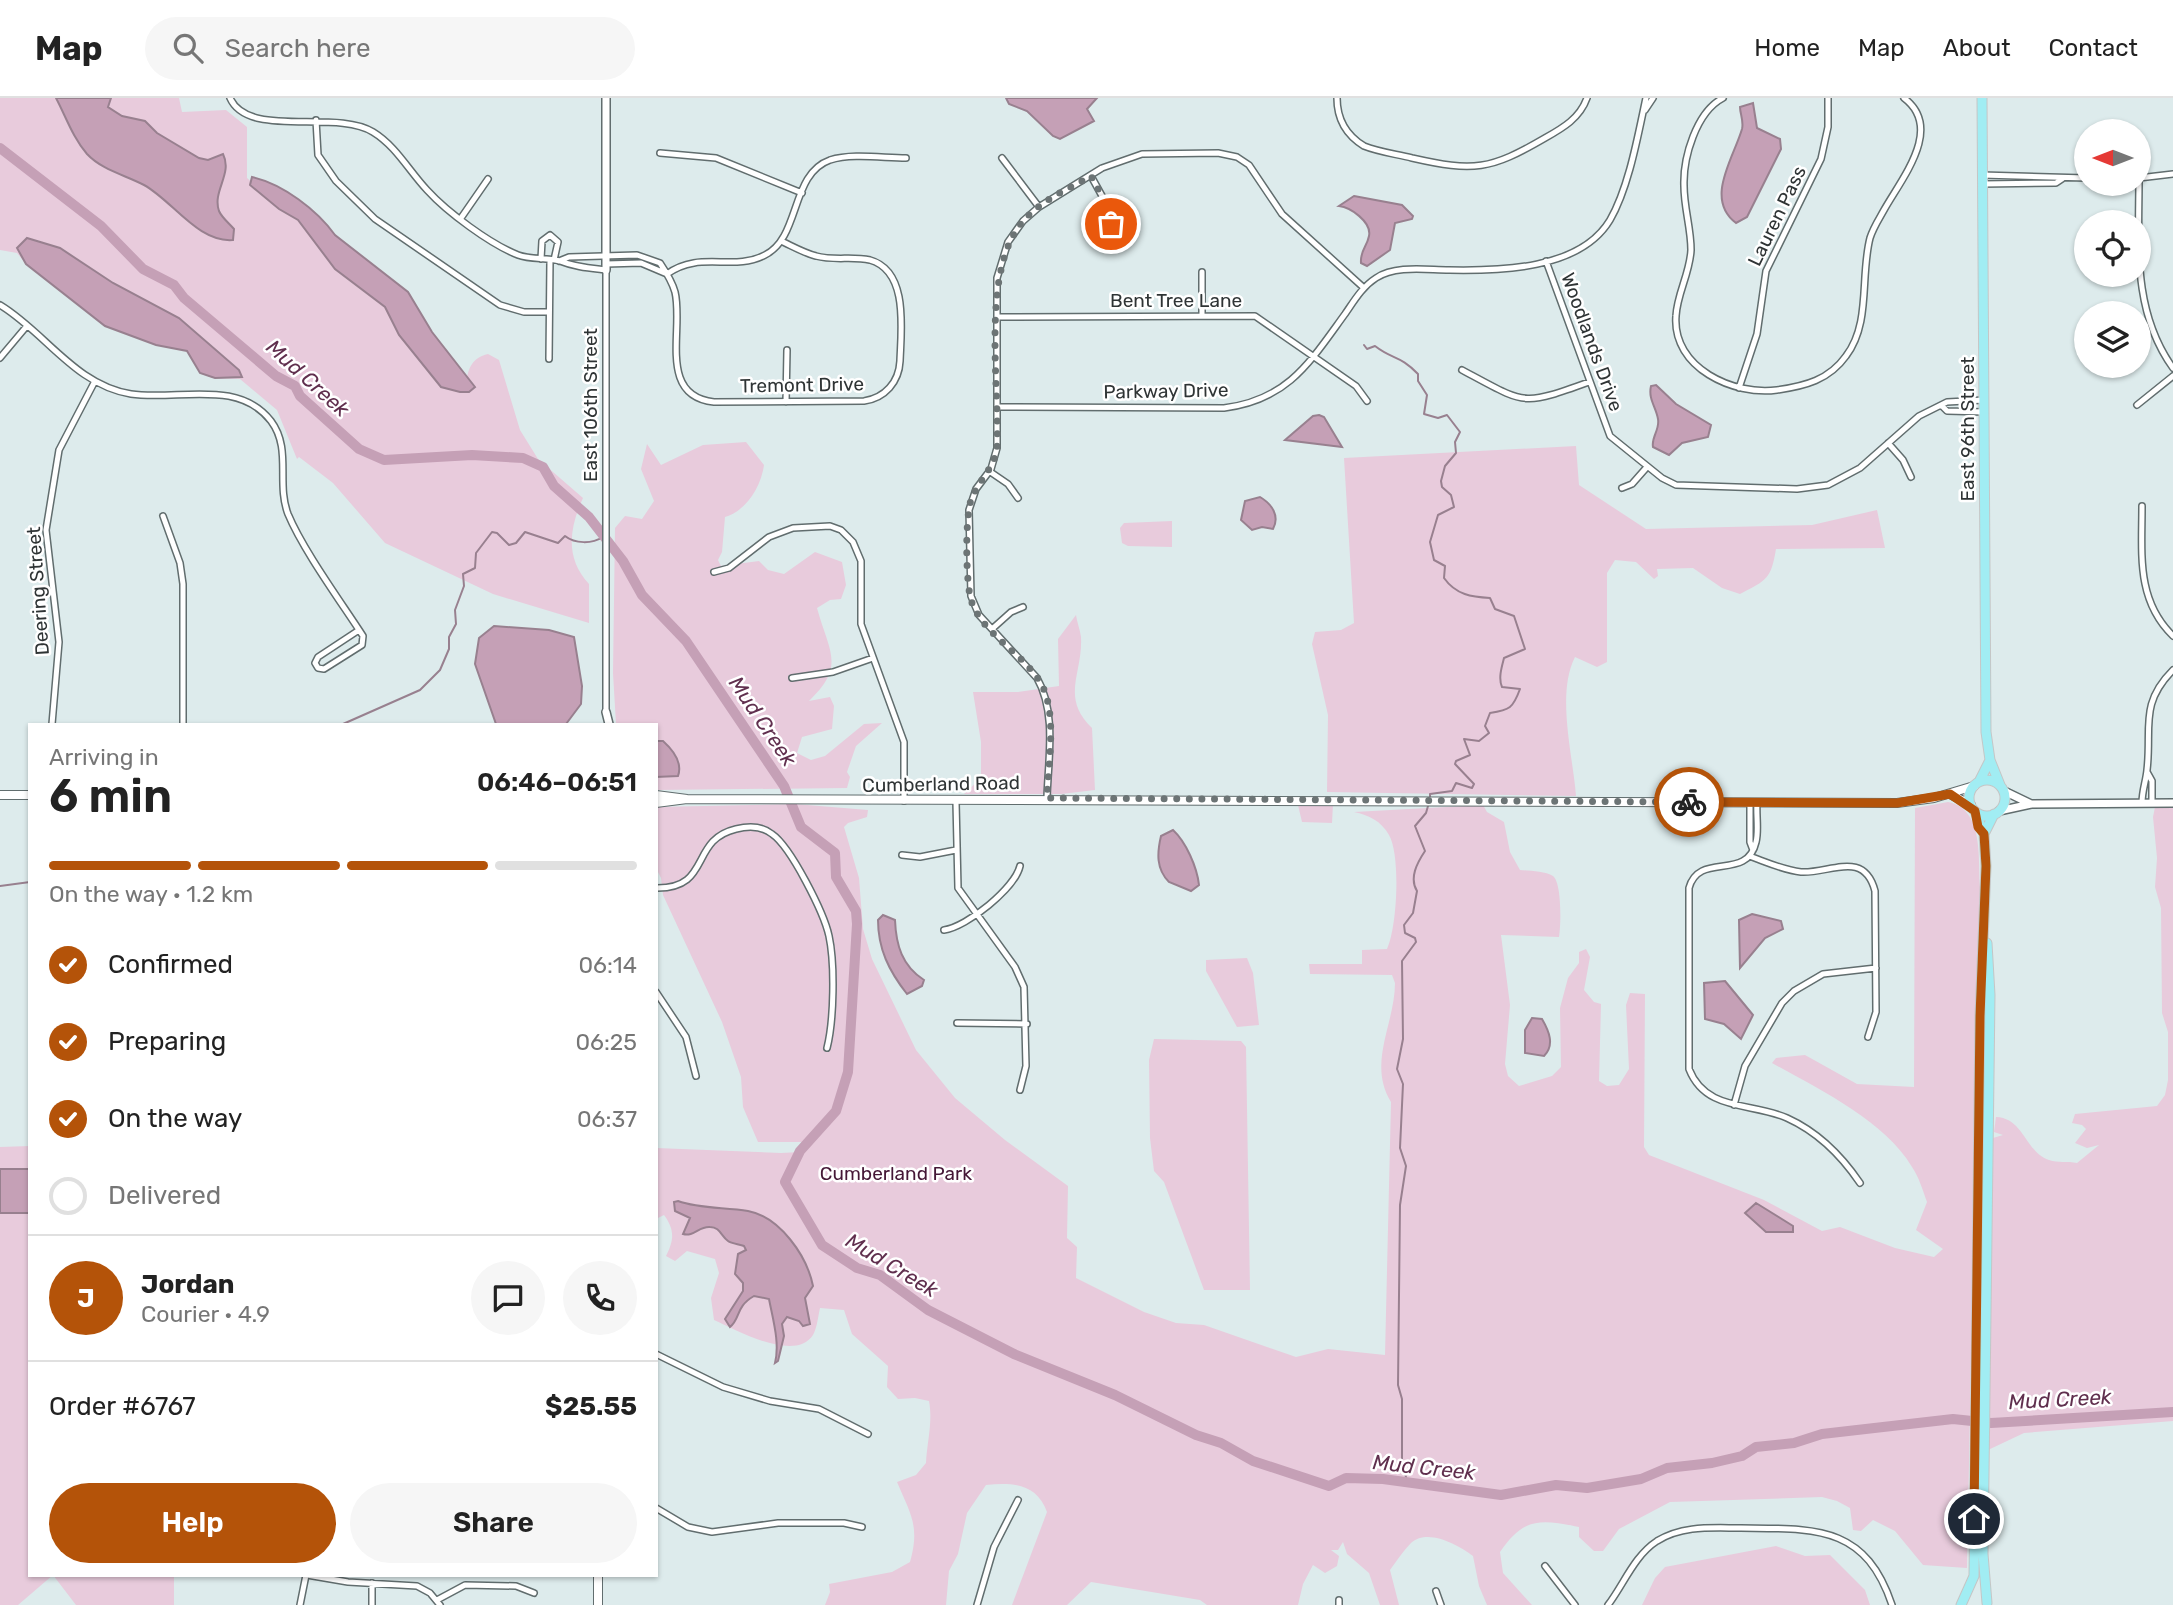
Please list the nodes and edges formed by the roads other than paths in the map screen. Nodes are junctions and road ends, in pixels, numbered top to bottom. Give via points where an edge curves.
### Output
1 (230, 98) edge
2 (606, 98) edge
3 (1337, 98) edge
4 (1587, 98) edge
5 (1646, 98) edge
6 (1653, 98) edge
7 (1723, 98) edge
8 (1828, 98) edge
9 (1904, 98) edge
10 (1982, 98) edge
11 (1645, 110) junction
12 (316, 120) junction
13 (660, 153) dead end
14 (905, 158) dead end
15 (1002, 158) dead end
16 (2173, 174) edge
17 (1091, 176) junction
18 (2151, 177) edge
19 (2074, 178) edge
20 (488, 179) dead end
21 (1982, 179) junction
22 (802, 193) junction
23 (2139, 196) edge
24 (1039, 207) junction
25 (461, 218) junction
26 (1111, 224) dead end
27 (781, 241) junction
28 (606, 255) junction
29 (541, 259) junction
30 (555, 260) junction
31 (1546, 261) junction
32 (606, 267) junction
33 (1202, 272) dead end
34 (667, 274) junction
35 (1364, 288) junction
36 (0, 305) edge
37 (549, 312) junction
38 (1202, 316) junction
39 (997, 317) junction
40 (26, 327) junction
41 (787, 350) dead end
42 (1315, 356) junction
43 (0, 358) edge
44 (549, 359) dead end
45 (2173, 368) edge
46 (1462, 370) dead end
47 (2173, 376) edge
48 (94, 381) junction
49 (1589, 382) junction
50 (1739, 388) junction
51 (1984, 400) junction
52 (1367, 401) dead end
53 (786, 402) junction
54 (2137, 405) dead end
55 (998, 407) junction
56 (1942, 407) junction
57 (1984, 412) junction
58 (1888, 443) junction
59 (1647, 467) junction
60 (989, 471) junction
61 (1911, 477) dead end
62 (1622, 488) dead end
63 (1018, 498) dead end
64 (2142, 506) dead end
65 (163, 516) dead end
66 (714, 572) dead end
67 (1023, 607) dead end
68 (992, 629) junction
69 (359, 630) junction
70 (2173, 636) edge
71 (873, 658) junction
72 (2173, 670) edge
73 (792, 678) dead end
74 (606, 712) joint
75 (52, 723) edge
76 (183, 723) edge
77 (607, 723) edge
78 (1990, 760) junction
79 (2147, 772) junction
80 (1976, 784) junction
81 (2002, 788) junction
82 (1950, 794) junction
83 (0, 795) edge
84 (28, 795) edge
85 (658, 795) edge
86 (1047, 798) junction
87 (687, 799) junction
88 (904, 802) junction
89 (956, 802) junction
90 (658, 803) edge
91 (1753, 803) junction
92 (2143, 803) junction
93 (2152, 803) junction
94 (2173, 803) edge
95 (2031, 804) junction
96 (1973, 808) junction
97 (1997, 813) junction
98 (1984, 834) junction
99 (956, 850) junction
100 (1751, 853) junction
101 (902, 855) dead end
102 (1020, 866) dead end
103 (658, 888) edge
104 (975, 914) junction
105 (944, 930) dead end
106 (1875, 968) junction
107 (658, 995) edge
108 (957, 1023) dead end
109 (1027, 1024) junction
110 (1868, 1037) dead end
111 (827, 1048) dead end
112 (695, 1076) dead end
113 (1020, 1090) dead end
114 (1734, 1105) junction
115 (1860, 1183) dead end
116 (658, 1355) edge
117 (868, 1434) dead end
118 (1980, 1442) junction
119 (1018, 1500) dead end
120 (658, 1509) edge
121 (862, 1527) dead end
122 (1545, 1566) dead end
123 (307, 1577) edge
124 (323, 1577) edge
125 (598, 1577) edge
126 (372, 1583) junction
127 (1436, 1591) dead end
128 (534, 1593) dead end
129 (1963, 1602) edge
130 (439, 1603) edge
131 (1988, 1604) edge
132 (300, 1605) edge
133 (372, 1605) edge
134 (598, 1605) edge
135 (977, 1605) edge
136 (1441, 1605) edge
137 (1575, 1605) edge
138 (1608, 1605) edge
139 (1892, 1605) edge

1 - 12 street via 239,111 254,119
2 - 28 street, East 106th Street
3 - 4 street via 1346,130 1364,146 1465,168 1514,156 1566,126
5 - 11 street, Parkway Drive
6 - 11 street, Parkway Drive
7 - 50 street via 1704,115 1685,167 1691,253 1675,318 1681,346 1690,360
8 - 50 street, Lauren Pass via 1821,159 1766,271 1757,334
9 - 50 street via 1919,116 1921,139 1870,238 1856,341 1840,364 1819,380 1768,391
10 - 21 main road, East 96th Street
11 - 31 street, Parkway Drive via 1611,219 1583,246
12 - 25 street via 354,123 375,133 435,198
12 - 37 street via 320,162 375,219 500,305 524,312
13 - 22 street via 716,158
14 - 22 street via 831,160 812,173
15 - 24 street
16 - 18 street
17 - 24 street
17 - 26 street via 1107,205
17 - 35 street via 1142,154 1237,157 1257,173 1282,214
19 - 21 street via 2056,183
20 - 25 street
21 - 51 main road, East 96th Street
22 - 27 street
23 - 45 street via 2142,300 2156,340
24 - 39 street via 1017,228 1003,253
25 - 29 street via 509,251
27 - 34 street via 760,258 690,262
27 - 53 street, Tremont Drive via 816,256 878,264 892,277 899,299 900,363 889,389 864,401
28 - 30 street
28 - 32 street, East 106th Street
28 - 34 street via 648,257 660,263
29 - 30 street
29 - 30 street via 541,241 550,235 558,242
30 - 32 street via 569,267
30 - 37 street
31 - 35 street, Parkway Drive via 1506,271 1396,271
31 - 49 street, Woodlands Drive
32 - 34 street via 641,263
32 - 74 street, East 106th Street
33 - 38 street
34 - 53 street, Tremont Drive via 676,294 677,369 685,388 696,398 709,401
35 - 42 street, Parkway Drive
36 - 40 street
37 - 44 street
38 - 39 street, Bent Tree Lane
38 - 42 street, Bent Tree Lane via 1259,318
39 - 55 street
40 - 43 street
40 - 48 street
41 - 53 street
42 - 52 street, Bent Tree Lane via 1356,386
42 - 55 street, Parkway Drive via 1275,392 1233,407
46 - 49 street via 1528,401
47 - 54 street
48 - 69 street via 132,394 235,397 265,415 281,442 287,512
48 - 75 street, Deering Street via 59,450 46,530 60,652
49 - 59 street, Woodlands Drive via 1610,436
51 - 56 street, Woodlands Drive via 1947,402
51 - 57 main road, East 96th Street
55 - 60 street via 997,448
56 - 57 street
56 - 58 street, Woodlands Drive via 1919,416
57 - 78 main road, East 96th Street
58 - 59 street, Woodlands Drive via 1852,473 1806,489 1687,488
58 - 61 street via 1906,463
59 - 62 street
60 - 63 street
60 - 68 street via 969,510 969,587 974,608
64 - 70 street via 2145,592 2157,618
65 - 76 street via 183,584
66 - 71 street via 726,569 781,532 816,525 841,530 860,556 859,615
67 - 68 street
68 - 86 street via 1044,690 1049,711
69 - 69 street via 317,657 318,668 324,669 362,645
71 - 73 street
71 - 88 street via 904,742
72 - 79 street via 2155,693 2148,713
74 - 77 street, East 106th Street
78 - 80 main road
78 - 81 main road, East 96th Street
79 - 92 street
79 - 93 street via 2152,781
80 - 81 main road via 1992,780
80 - 82 main road, Cumberland Road
80 - 96 main road via 1969,795
81 - 95 street
81 - 97 main road via 2005,800
82 - 91 main road, Cumberland Road via 1897,803
82 - 96 main road
83 - 84 main road
85 - 87 main road, Cumberland Road
86 - 89 main road, Cumberland Road
86 - 91 main road, Cumberland Road
87 - 88 main road, Cumberland Road
87 - 90 main road, Cumberland Road
88 - 89 main road, Cumberland Road
89 - 99 street
91 - 100 street
92 - 93 street
92 - 95 street
93 - 94 street
95 - 97 street
96 - 97 main road via 1982,815
96 - 98 main road
97 - 98 main road
98 - 118 main road
99 - 101 street
99 - 104 street via 958,888
100 - 106 street via 1798,872 1846,866 1867,875 1875,891
100 - 114 street via 1737,866 1704,868 1689,888 1689,1069 1705,1093
102 - 104 street via 1014,881
103 - 111 street via 688,881 708,846 731,830 762,829 780,841 830,938
104 - 105 street
104 - 109 street via 1018,971
106 - 110 street via 1875,1018
106 - 114 street via 1823,974 1794,991 1745,1066
107 - 112 street via 686,1037
108 - 109 street
109 - 113 street via 1026,1075
114 - 115 street via 1772,1112 1805,1128 1840,1157
116 - 117 street via 723,1387 819,1409
118 - 129 main road via 1974,1579
118 - 131 main road
119 - 135 street via 994,1547
120 - 121 street via 688,1527 712,1532 778,1523
122 - 137 street
123 - 132 street
124 - 126 street
125 - 134 main road
126 - 130 street via 417,1586
126 - 133 street
127 - 136 street
128 - 130 street via 516,1586 465,1585
129 - 131 main road via 1977,1598
138 - 139 street via 1648,1548 1679,1531 1716,1528 1811,1529 1836,1535 1874,1564

